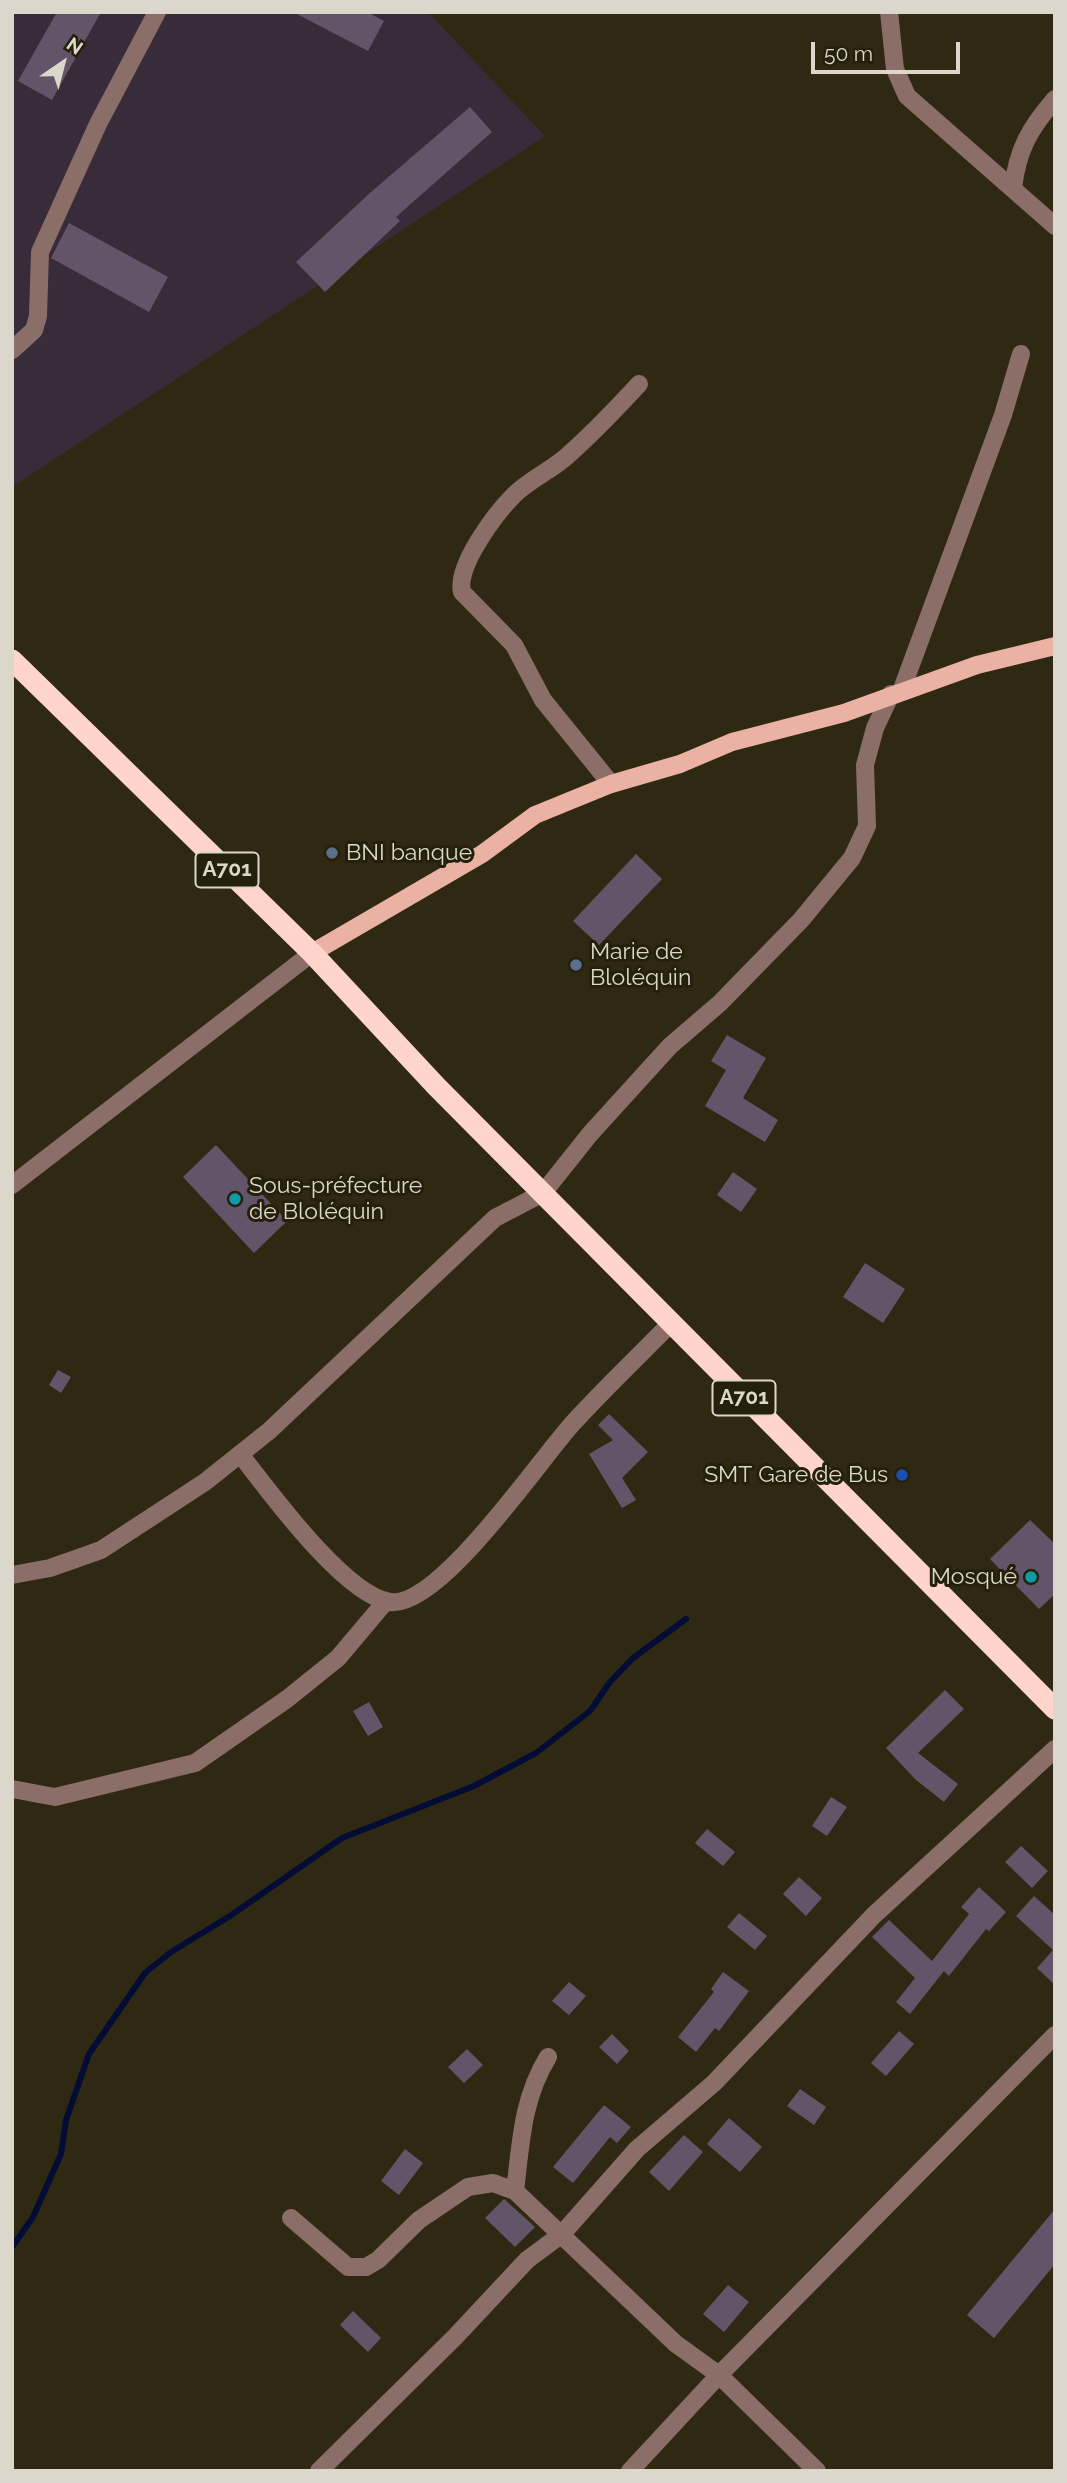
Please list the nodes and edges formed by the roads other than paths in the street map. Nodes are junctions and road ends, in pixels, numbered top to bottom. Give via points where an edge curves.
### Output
1 (157, 12) edge
2 (889, 12) edge
3 (1055, 99) edge
4 (1013, 189) junction
5 (1055, 226) edge
6 (12, 351) edge
7 (1021, 354) dead end
8 (639, 384) dead end
9 (1055, 646) edge
10 (12, 660) edge
11 (896, 692) junction
12 (611, 784) junction
13 (312, 953) junction
14 (12, 1185) edge
15 (543, 1193) junction
16 (670, 1324) junction
17 (240, 1454) junction
18 (12, 1575) edge
19 (386, 1601) junction
20 (1055, 1709) edge
21 (1055, 1749) edge
22 (12, 1789) edge
23 (1053, 2039) edge
24 (548, 2057) dead end
25 (515, 2191) junction
26 (291, 2218) dead end
27 (562, 2234) junction
28 (719, 2375) junction
29 (813, 2470) edge
30 (320, 2471) edge
31 (630, 2471) edge

1 - 6 street via 98,124 40,252 38,316 34,330
2 - 4 street via 895,69 907,96
3 - 4 street via 1016,159
4 - 5 street
7 - 11 street via 1003,415
8 - 12 street via 564,459 514,495 482,537 460,583 462,593 514,645 531,683
9 - 11 main road
10 - 13 highway, A701
11 - 12 main road via 844,713 732,742 680,764
11 - 15 street via 875,728 865,765 867,826 852,858 801,920 652,1066
12 - 13 main road via 534,815 482,854
13 - 14 street
13 - 15 highway, A701
15 - 16 highway, A701
15 - 17 street via 495,1217
16 - 19 street via 573,1423 454,1565 410,1600
16 - 20 highway, A701
17 - 18 street via 101,1550 50,1568
17 - 19 street via 323,1553 347,1577
19 - 22 street via 338,1658 195,1763 55,1797
21 - 27 street via 874,1915 714,2083 637,2149
23 - 28 street
24 - 25 street via 527,2104
25 - 26 street via 493,2183 468,2187 419,2220 366,2266 348,2267
25 - 27 street
27 - 28 street via 676,2344
27 - 30 street via 527,2260
28 - 29 street
28 - 31 street

